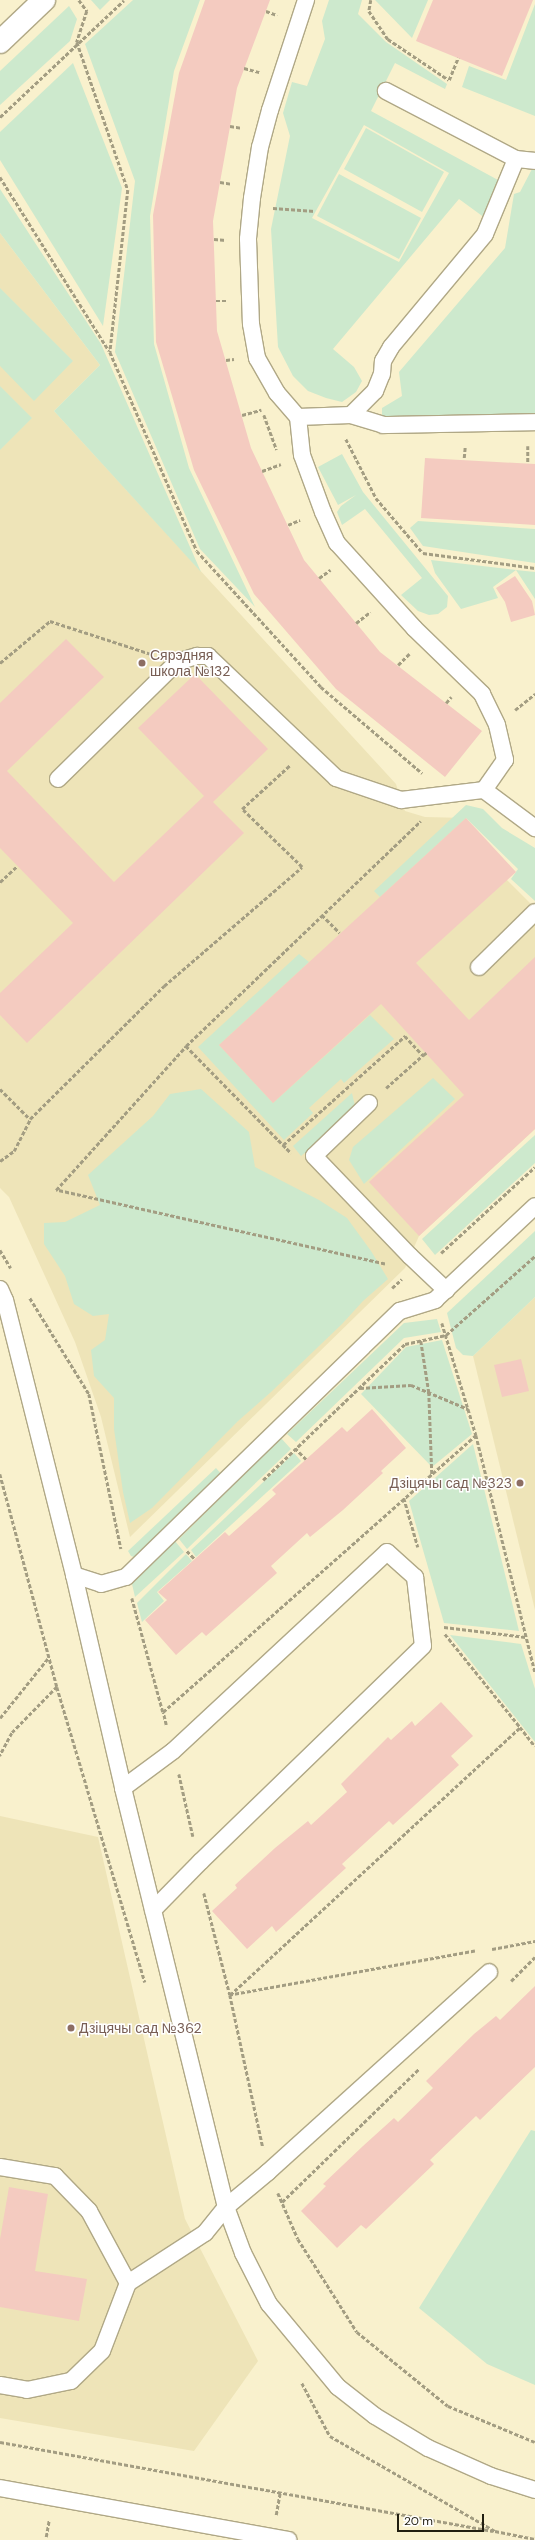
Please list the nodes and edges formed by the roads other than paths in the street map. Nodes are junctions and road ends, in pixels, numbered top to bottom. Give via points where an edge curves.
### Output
1 (44, 0) edge
2 (306, 0) edge
3 (0, 42) edge
4 (386, 91) dead end
5 (516, 159) junction
6 (535, 161) edge
7 (351, 415) junction
8 (298, 417) junction
9 (535, 422) edge
10 (58, 779) dead end
11 (484, 790) junction
12 (535, 828) edge
13 (535, 912) edge
14 (479, 967) dead end
15 (369, 1103) dead end
16 (535, 1206) edge
17 (0, 1289) edge
18 (441, 1295) junction
19 (74, 1575) junction
20 (123, 1788) junction
21 (153, 1910) junction
22 (489, 1972) dead end
23 (0, 2167) edge
24 (226, 2207) junction
25 (128, 2283) junction
26 (0, 2385) edge
27 (0, 2488) edge
28 (535, 2490) edge
29 (288, 2540) edge

1 - 3 main road
2 - 8 lane via 283,66 260,147 248,239 251,324 257,358 277,393
4 - 5 lane
5 - 6 lane
5 - 7 lane via 485,234 391,347 383,361 382,374 375,391
7 - 8 lane
7 - 9 lane via 383,425
8 - 11 lane via 302,455 323,512 338,543 414,628 482,694 498,725 505,760
10 - 11 lane via 177,662 196,656 208,656 336,778 401,800
11 - 12 lane
13 - 14 lane
15 - 18 lane via 314,1156 424,1269
16 - 18 lane
17 - 19 lane via 7,1307
18 - 19 lane via 400,1311 126,1577 101,1584
19 - 20 lane
20 - 21 lane
20 - 21 lane via 173,1751 387,1552 415,1577 423,1646
21 - 24 lane
22 - 24 lane
23 - 25 lane via 55,2176 89,2211
24 - 25 lane via 205,2233
24 - 28 lane via 243,2253 269,2304 338,2387 376,2416 428,2448 491,2476
25 - 26 lane via 102,2351 71,2380 26,2390
27 - 29 lane

